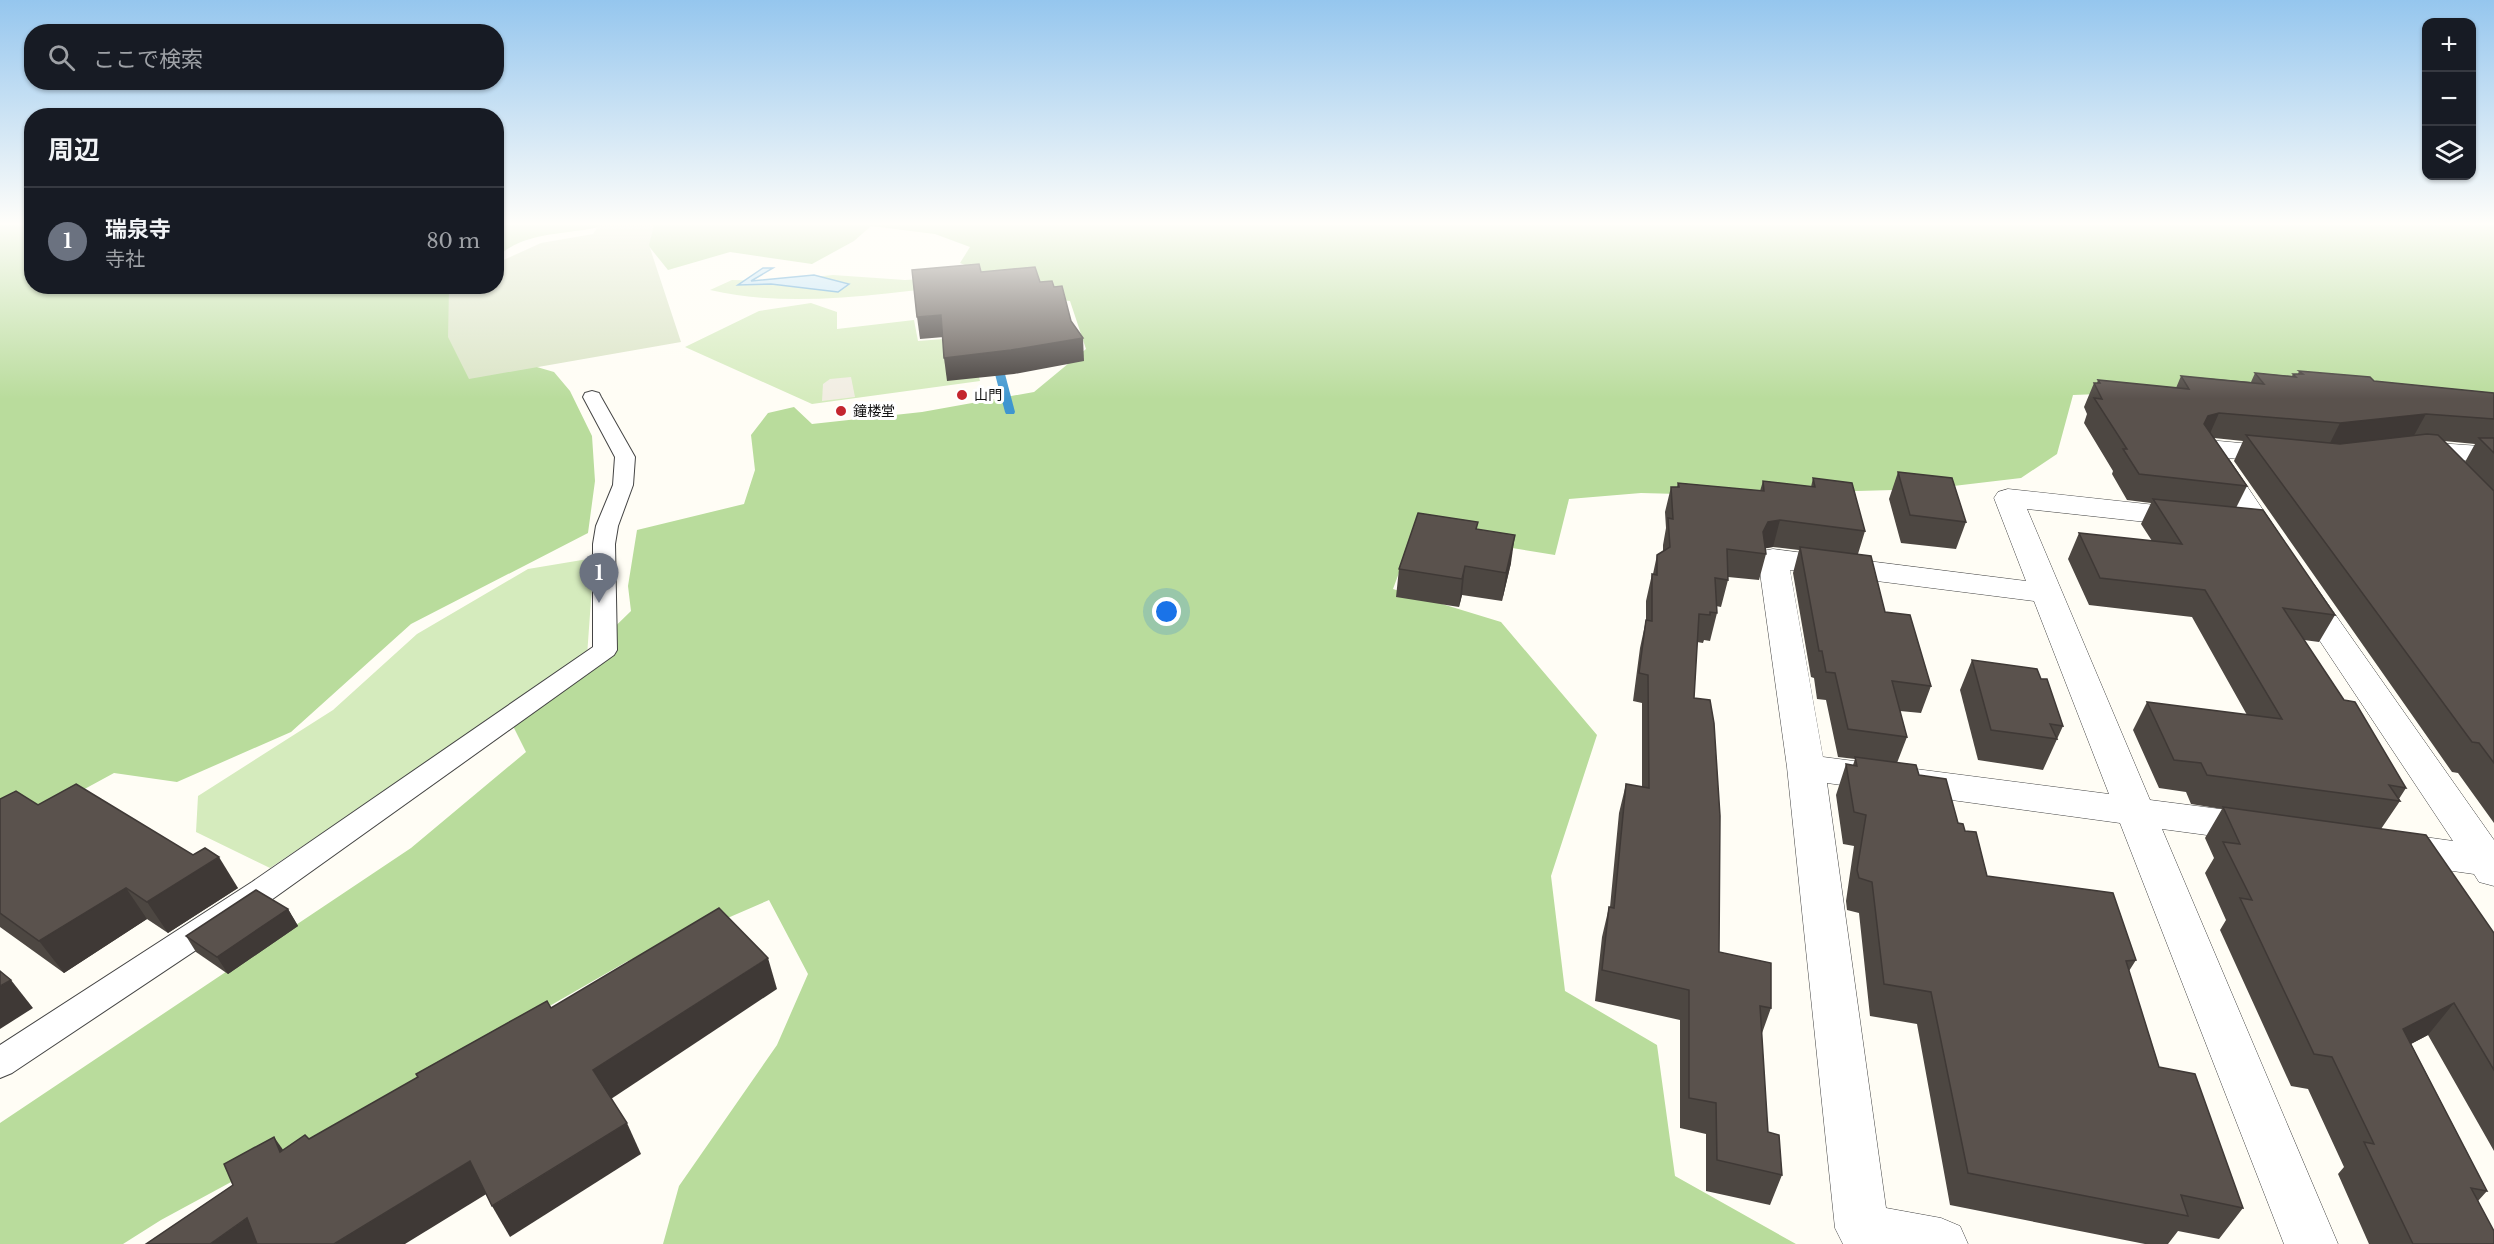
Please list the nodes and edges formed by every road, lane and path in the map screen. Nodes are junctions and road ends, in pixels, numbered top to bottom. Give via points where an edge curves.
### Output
1 (592, 397) dead end
2 (2431, 449) junction
3 (2380, 453) edge
4 (2494, 455) edge
5 (2315, 458) edge
6 (2462, 482) edge
7 (2259, 526) junction
8 (2045, 593) junction
9 (1806, 766) junction
10 (2134, 810) junction
11 (2299, 834) edge
12 (2358, 843) edge
13 (2492, 865) edge
14 (0, 1063) edge
15 (1941, 1244) edge
16 (2311, 1244) edge

1 - 14 lane via 625,457 623,485 604,544 605,650 263,890
2 - 3 street
2 - 4 street
2 - 6 street
5 - 7 street via 2208,448
7 - 8 street via 2008,498
7 - 13 street
8 - 9 street via 1773,558
8 - 10 street
9 - 10 street
9 - 15 street via 1862,1228
10 - 11 street
10 - 16 street
12 - 13 street

